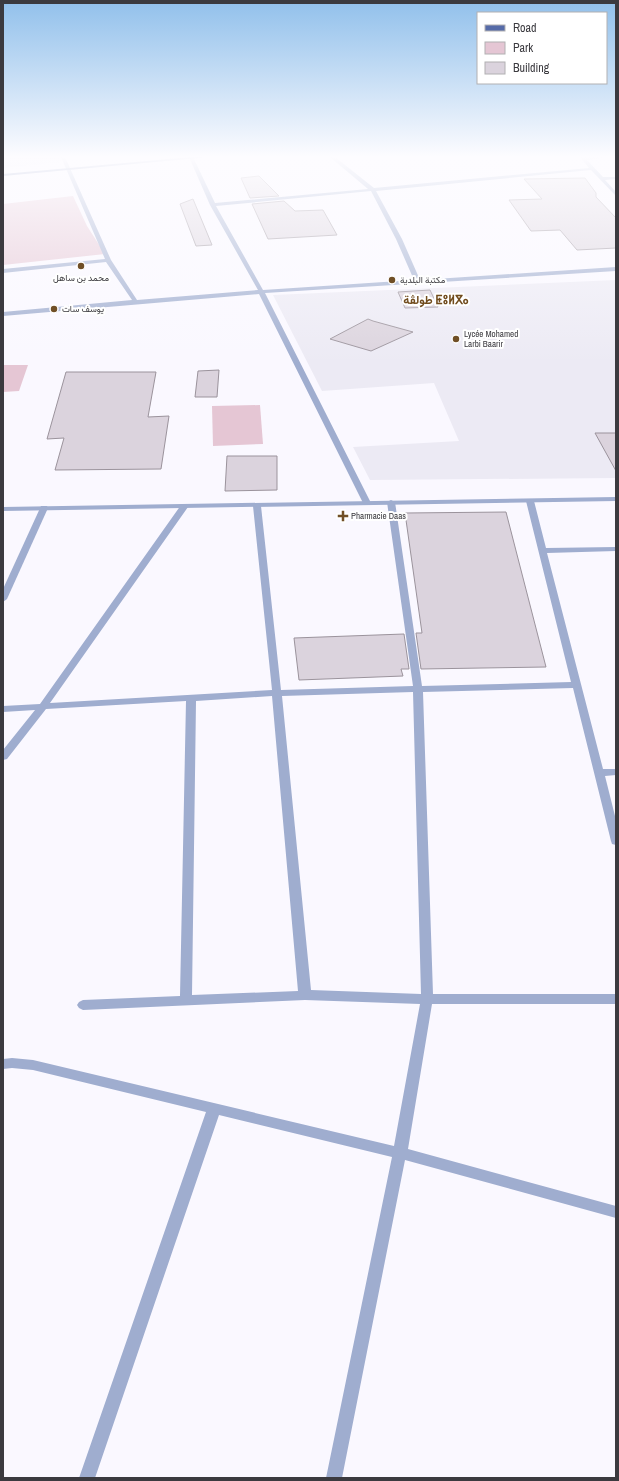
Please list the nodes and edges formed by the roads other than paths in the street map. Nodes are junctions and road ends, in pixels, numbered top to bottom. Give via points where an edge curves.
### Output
1 (93, 226) edge
2 (225, 226) edge
3 (392, 226) edge
4 (108, 260) junction
5 (616, 269) edge
6 (3, 271) edge
7 (418, 282) junction
8 (261, 291) junction
9 (135, 301) junction
10 (3, 314) edge
11 (616, 500) edge
12 (530, 501) junction
13 (391, 502) junction
14 (367, 503) junction
15 (257, 506) junction
16 (184, 507) junction
17 (44, 508) junction
18 (3, 509) edge
19 (616, 549) edge
20 (542, 551) junction
21 (3, 598) edge
22 (575, 685) junction
23 (418, 688) junction
24 (277, 693) junction
25 (191, 698) junction
26 (42, 708) junction
27 (3, 709) edge
28 (3, 757) edge
29 (616, 772) edge
30 (600, 773) junction
31 (616, 840) edge
32 (304, 995) junction
33 (427, 999) junction
34 (616, 999) edge
35 (186, 1000) junction
36 (83, 1005) dead end
37 (3, 1064) edge
38 (214, 1109) junction
39 (400, 1153) junction
40 (616, 1212) edge
41 (87, 1478) edge
42 (334, 1478) edge

1 - 4 street
2 - 8 street
3 - 7 street
4 - 6 street
4 - 9 street
5 - 7 street
7 - 8 street
8 - 9 street
8 - 14 street
9 - 10 street
11 - 12 street
12 - 13 street
12 - 20 street
13 - 14 street
13 - 23 street
14 - 15 street
15 - 16 street
15 - 24 street
16 - 17 street
16 - 26 street
17 - 18 street
17 - 21 street
19 - 20 street
20 - 22 street
22 - 23 street
22 - 30 street
23 - 24 street
23 - 33 street
24 - 25 street
24 - 32 street
25 - 26 street
25 - 35 street
26 - 27 street
26 - 28 street
29 - 30 street
30 - 31 street
32 - 33 street
32 - 35 street
33 - 34 street
33 - 39 street
35 - 36 street
37 - 38 street via 33,1065
38 - 39 street
38 - 41 street
39 - 40 street
39 - 42 street

